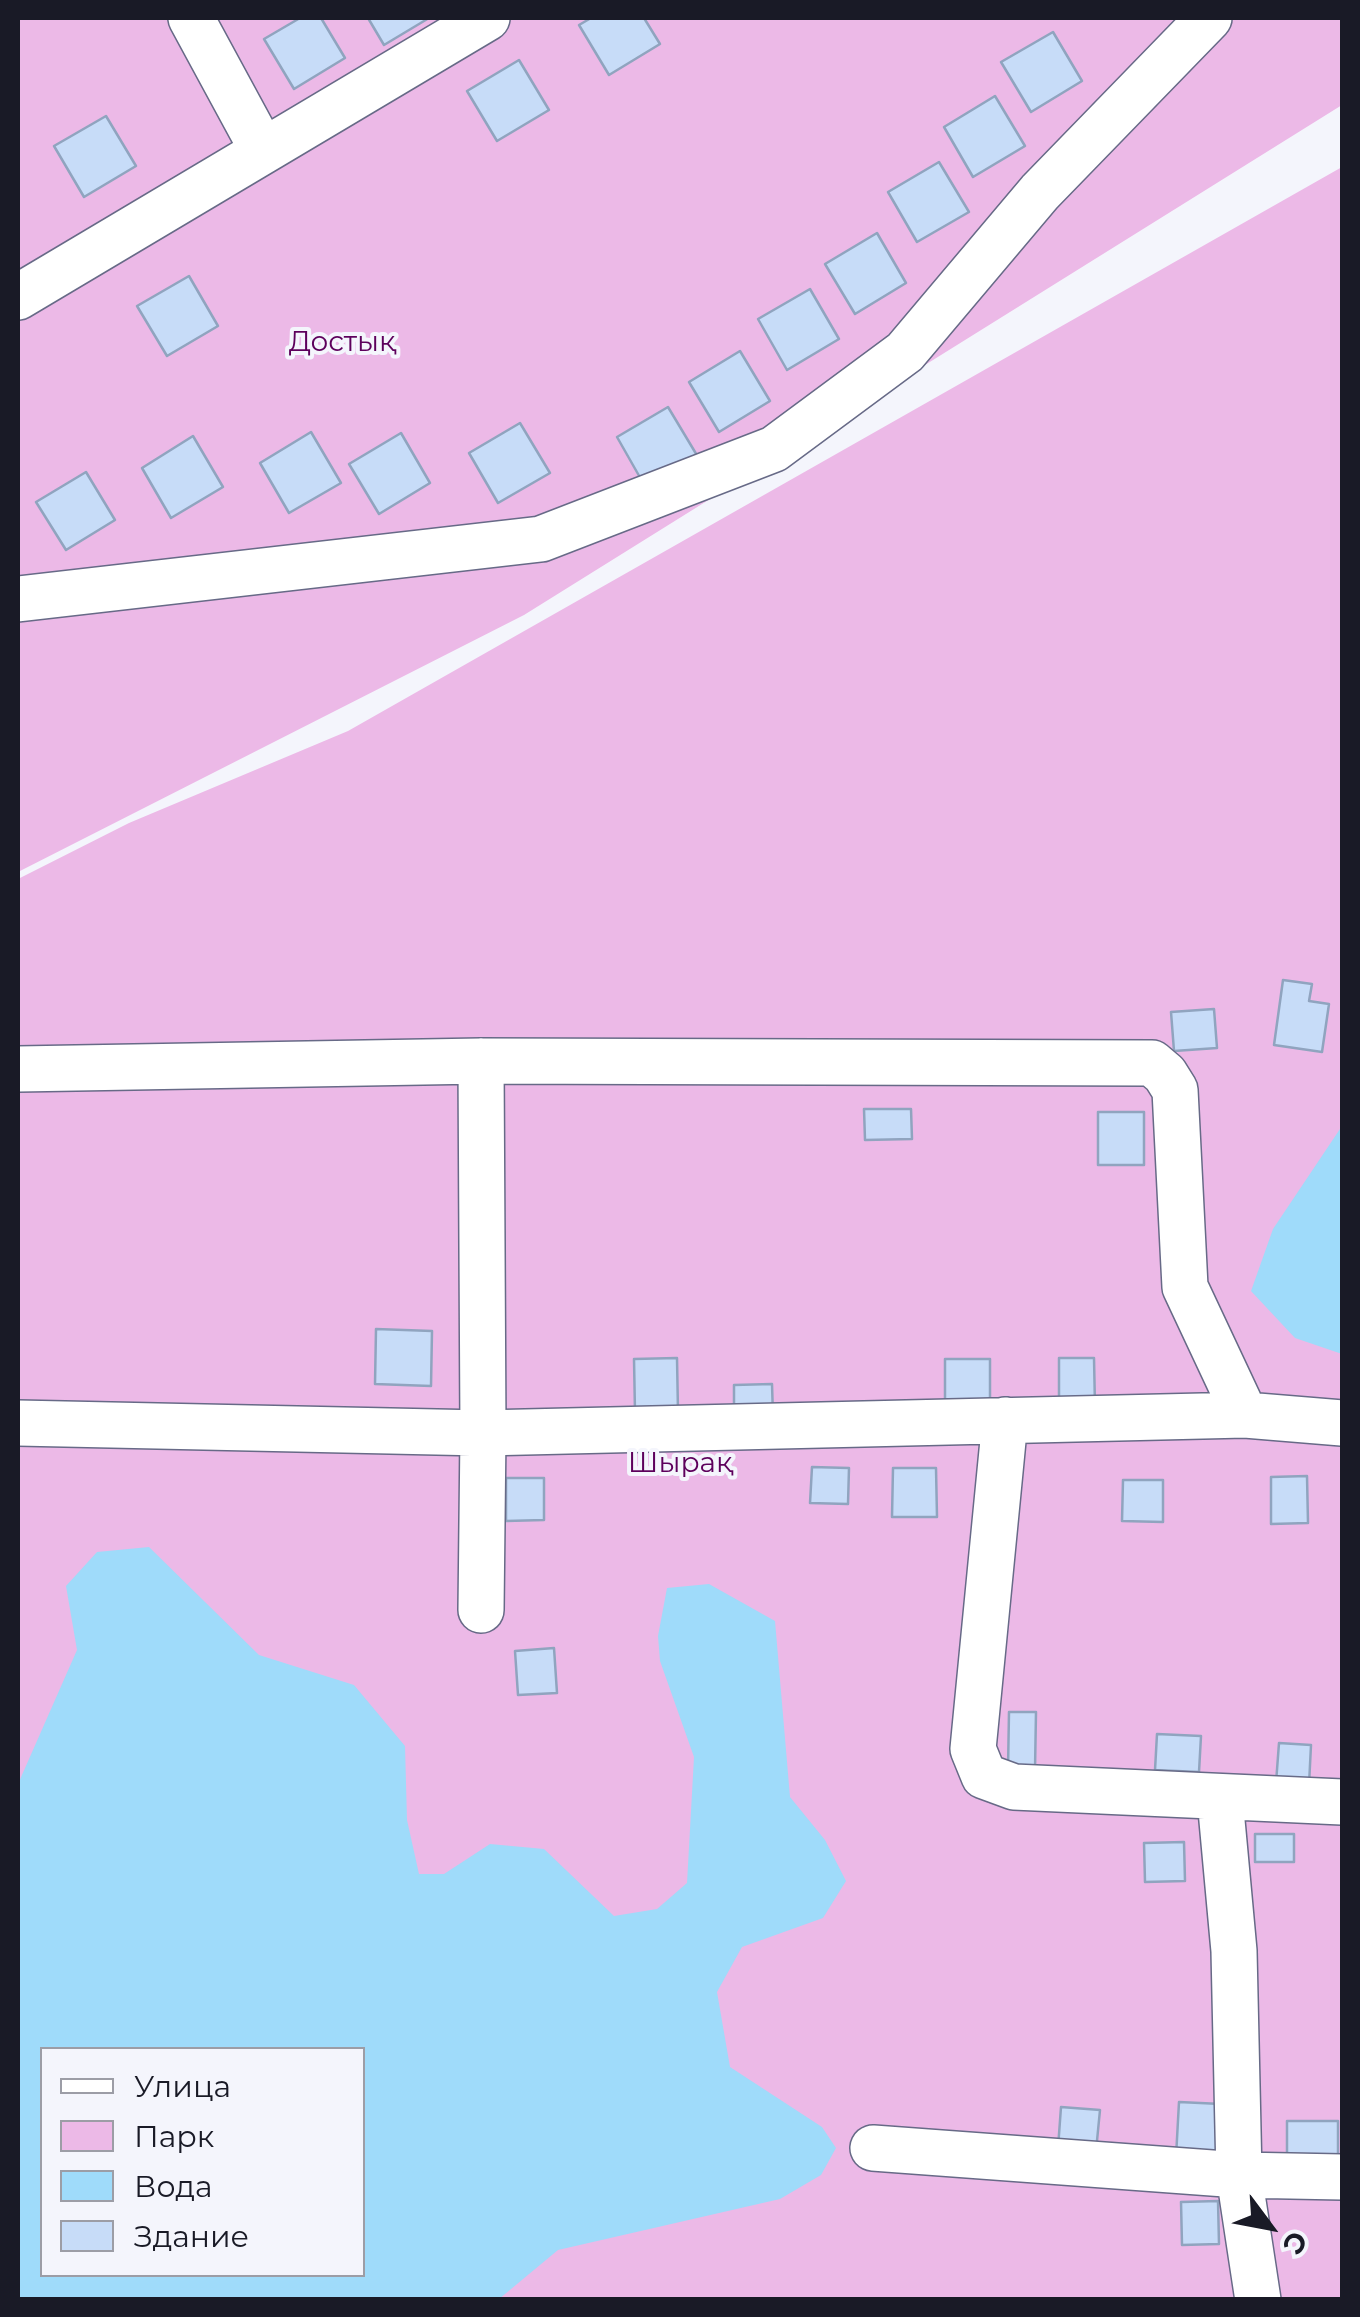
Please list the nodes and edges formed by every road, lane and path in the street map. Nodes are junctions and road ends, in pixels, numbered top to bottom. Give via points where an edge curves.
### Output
1 (191, 18) edge
2 (487, 18) edge
3 (1209, 18) edge
4 (262, 149) junction
5 (18, 297) edge
6 (18, 600) edge
7 (481, 1062) junction
8 (18, 1069) edge
9 (1245, 1415) junction
10 (1004, 1420) junction
11 (18, 1423) edge
12 (1342, 1423) edge
13 (483, 1433) junction
14 (481, 1610) dead end
15 (1220, 1799) junction
16 (1342, 1802) edge
17 (874, 2148) dead end
18 (1238, 2175) junction
19 (1342, 2177) edge
20 (1258, 2300) edge

1 - 4 street
2 - 4 street
3 - 6 street via 1040,192 905,352 774,449 541,539
4 - 5 street
7 - 8 street
7 - 9 street via 1152,1063 1175,1090 1185,1287
7 - 13 street
9 - 10 street
9 - 12 street
10 - 13 street
10 - 15 street via 973,1748 984,1776 1014,1787
11 - 13 street
13 - 14 street
15 - 16 street
15 - 18 street via 1234,1952
17 - 18 street
18 - 19 street
18 - 20 street

